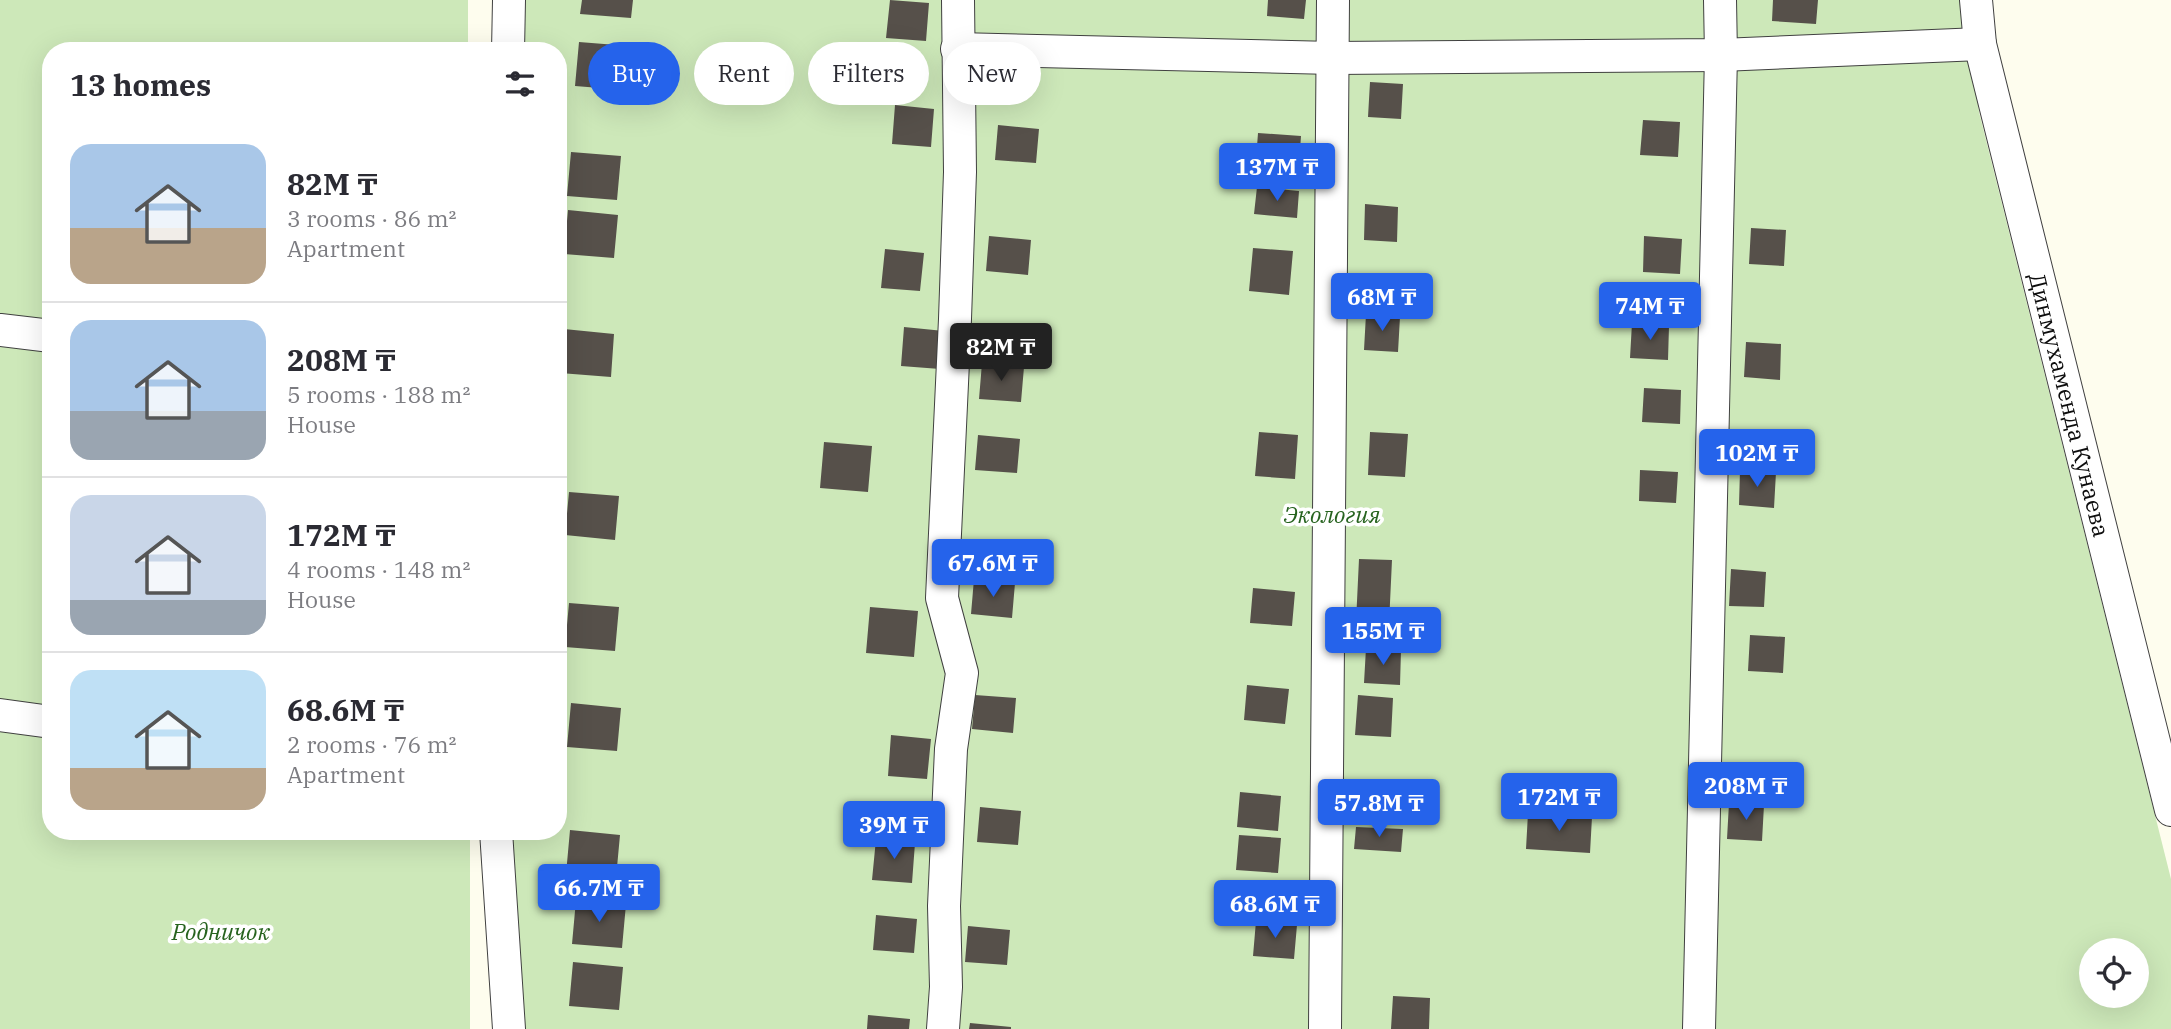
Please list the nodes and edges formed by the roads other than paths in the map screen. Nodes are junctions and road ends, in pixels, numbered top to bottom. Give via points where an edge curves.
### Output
1 (509, 0) edge
2 (958, 0) edge
3 (1333, 0) edge
4 (1720, 0) edge
5 (1976, 0) edge
6 (508, 42) edge
7 (957, 42) edge
8 (1980, 44) junction
9 (1041, 51) edge
10 (1721, 55) junction
11 (1334, 58) junction
12 (958, 105) edge
13 (0, 330) edge
14 (42, 335) edge
15 (0, 716) edge
16 (42, 721) edge
17 (2171, 810) edge
18 (497, 840) edge
19 (509, 1029) edge
20 (943, 1029) edge
21 (1325, 1029) edge
22 (1699, 1029) edge

1 - 6 street
2 - 7 street
3 - 11 street
4 - 10 street
5 - 8 street, Динмухаменда Кунаева
8 - 10 street
8 - 17 street, Динмухаменда Кунаева
9 - 11 street
10 - 11 street
10 - 22 street
11 - 21 street
12 - 20 street via 956,318 942,598 962,673 951,749
13 - 14 street
15 - 16 street
18 - 19 street

